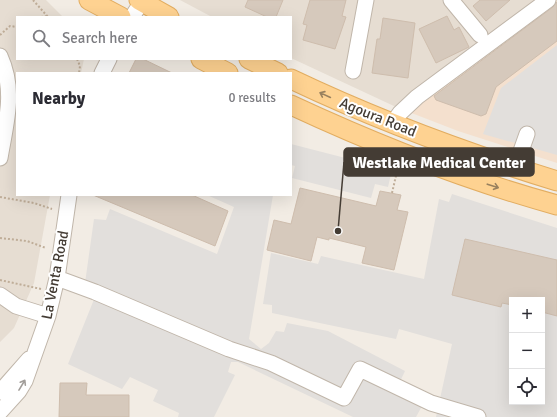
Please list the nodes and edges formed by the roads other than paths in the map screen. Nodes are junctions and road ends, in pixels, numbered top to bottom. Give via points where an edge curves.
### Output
1 (89, 0) edge
2 (366, 0) edge
3 (451, 0) edge
4 (548, 0) edge
5 (135, 8) edge
6 (165, 16) edge
7 (480, 35) dead end
8 (0, 56) edge
9 (108, 60) edge
10 (203, 60) edge
11 (251, 60) edge
12 (353, 70) dead end
13 (102, 72) edge
14 (226, 72) edge
15 (276, 72) edge
16 (292, 79) edge
17 (292, 105) edge
18 (392, 124) junction
19 (527, 134) dead end
20 (0, 158) edge
21 (516, 168) junction
22 (557, 181) edge
23 (69, 196) edge
24 (557, 205) edge
25 (56, 278) junction
26 (0, 295) edge
27 (48, 316) junction
28 (34, 354) junction
29 (0, 392) edge
30 (0, 412) edge
31 (478, 417) edge

1 - 5 main road
2 - 12 street
3 - 7 street
4 - 18 street via 417,97
5 - 6 main road
8 - 20 street via 8,74 9,98
9 - 13 street
10 - 14 main road
11 - 15 main road
18 -> 16 main road, Agoura Road
17 -> 24 main road, Agoura Road via 436,167
18 - 21 main road, Agoura Road
19 - 21 street
21 - 22 main road, Agoura Road
23 - 25 street, La Venta Road
25 - 27 street, La Venta Road
25 - 31 street via 229,349 271,363 344,398 360,369 432,403
26 - 27 street via 16,306
27 - 28 street, La Venta Road
28 - 29 street, La Venta Road
30 -> 28 street, La Venta Road via 25,381

